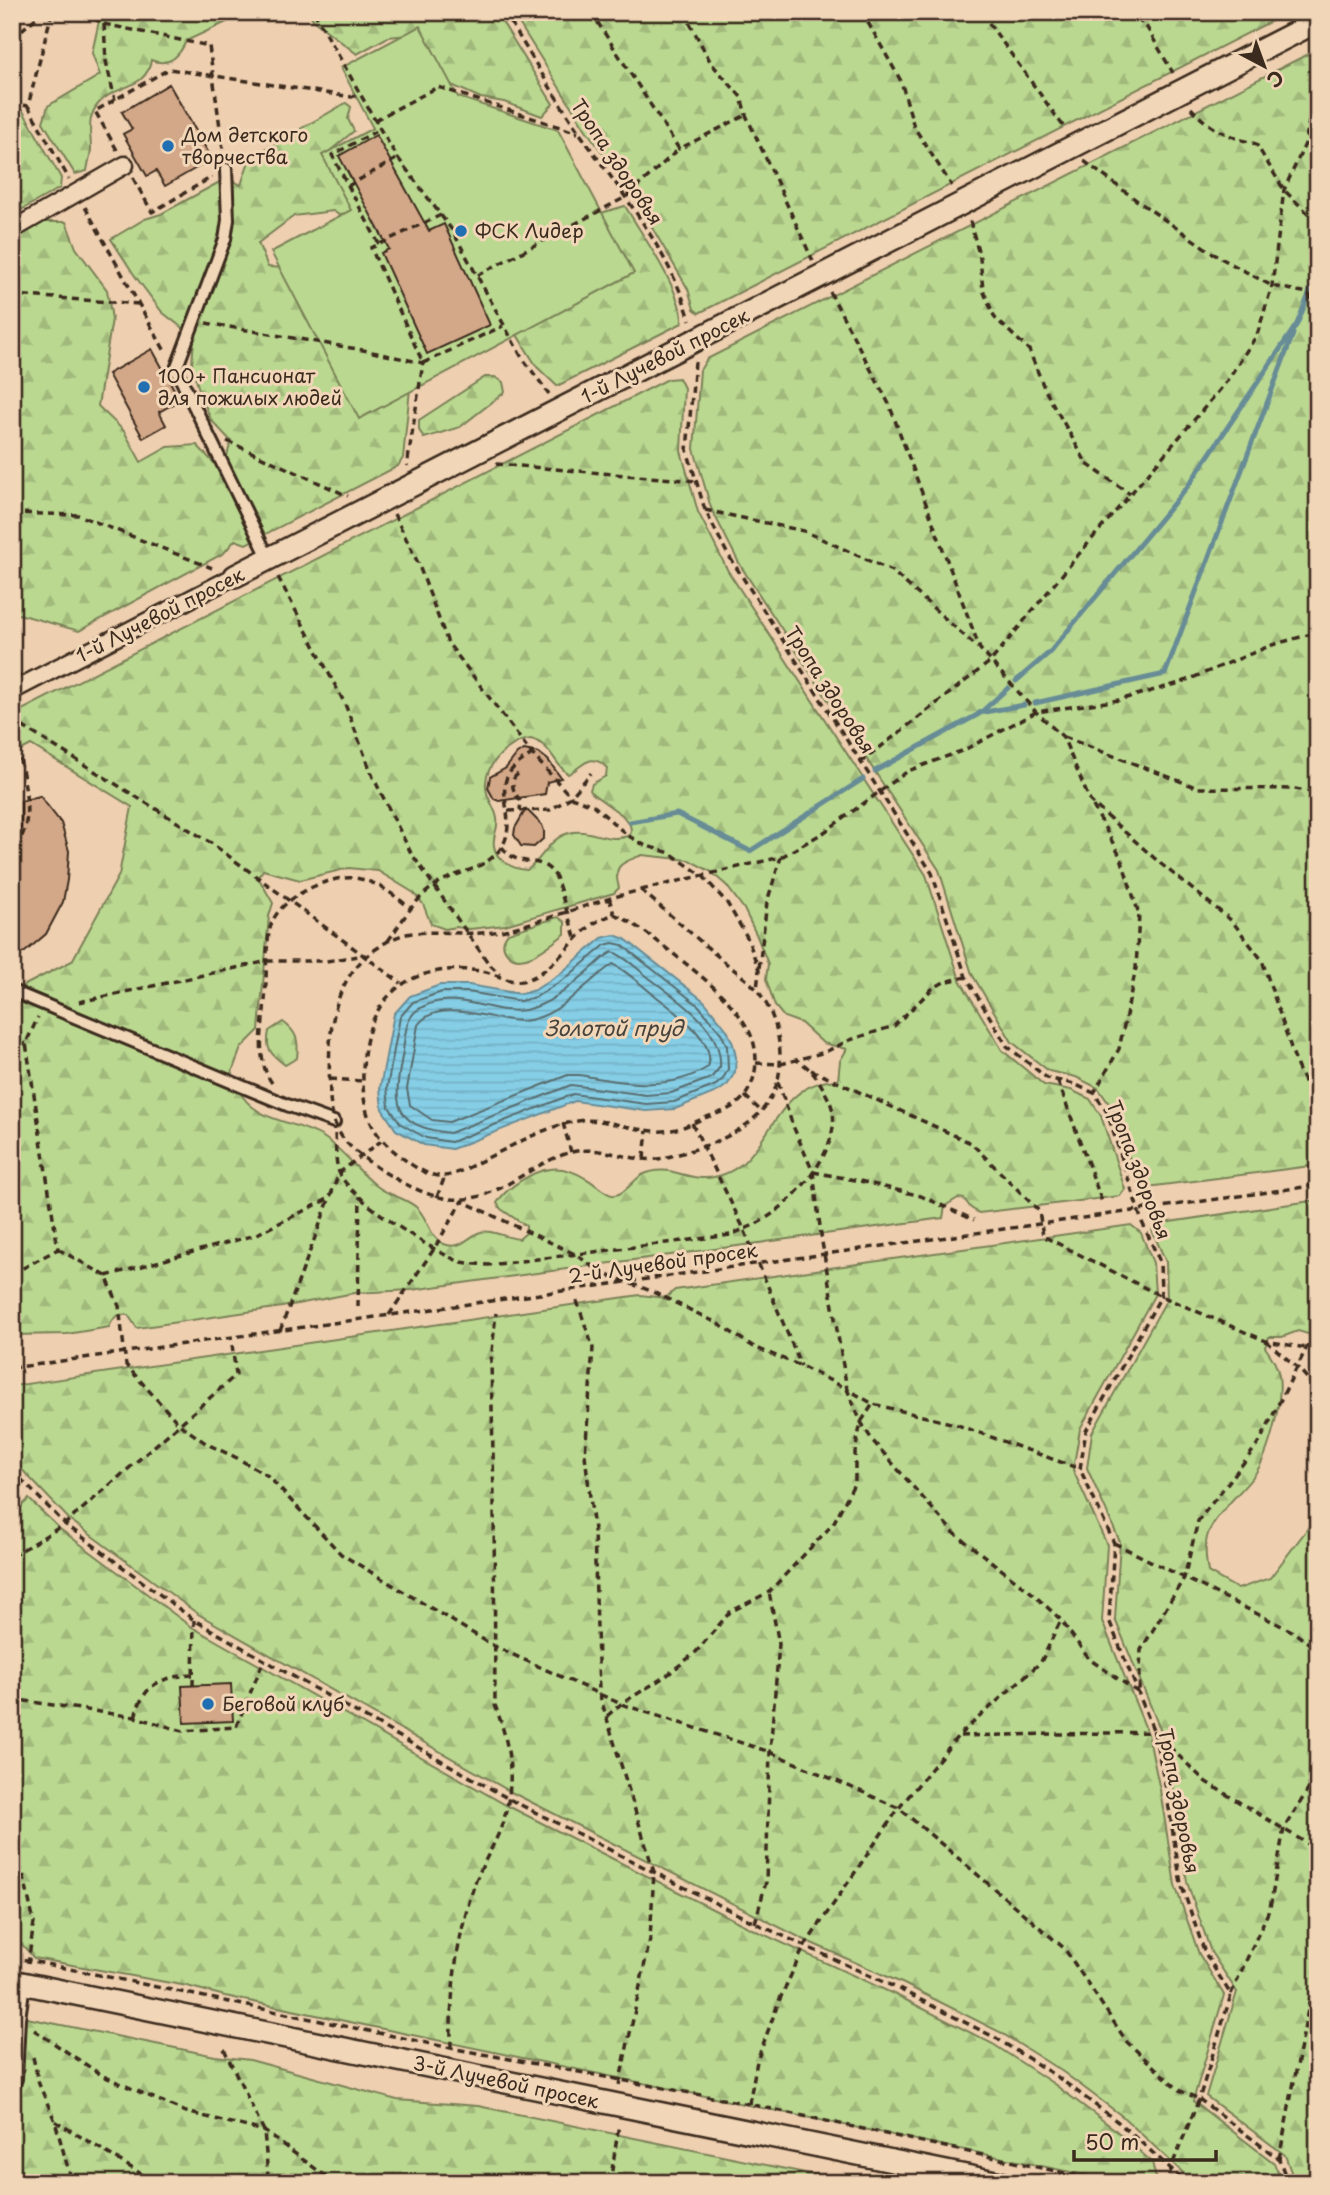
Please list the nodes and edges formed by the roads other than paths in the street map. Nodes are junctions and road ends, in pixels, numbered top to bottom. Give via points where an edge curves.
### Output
1 (1318, 21) edge
2 (125, 165) dead end
3 (226, 169) road end
4 (12, 230) edge
5 (269, 559) junction
6 (235, 576) joint
7 (12, 691) edge
8 (12, 991) edge
9 (334, 1122) road end
10 (18, 1983) edge
11 (12, 2086) edge
12 (1000, 2183) edge

1 - 5 street, 1-й Лучевой просек
2 - 4 street
3 - 5 lane via 225,239 176,369
5 - 6 street, 1-й Лучевой просек
6 - 7 street, 1-й Лучевой просек
8 - 9 lane
10 - 11 lane via 16,2079
10 - 12 street, 3-й Лучевой просек

